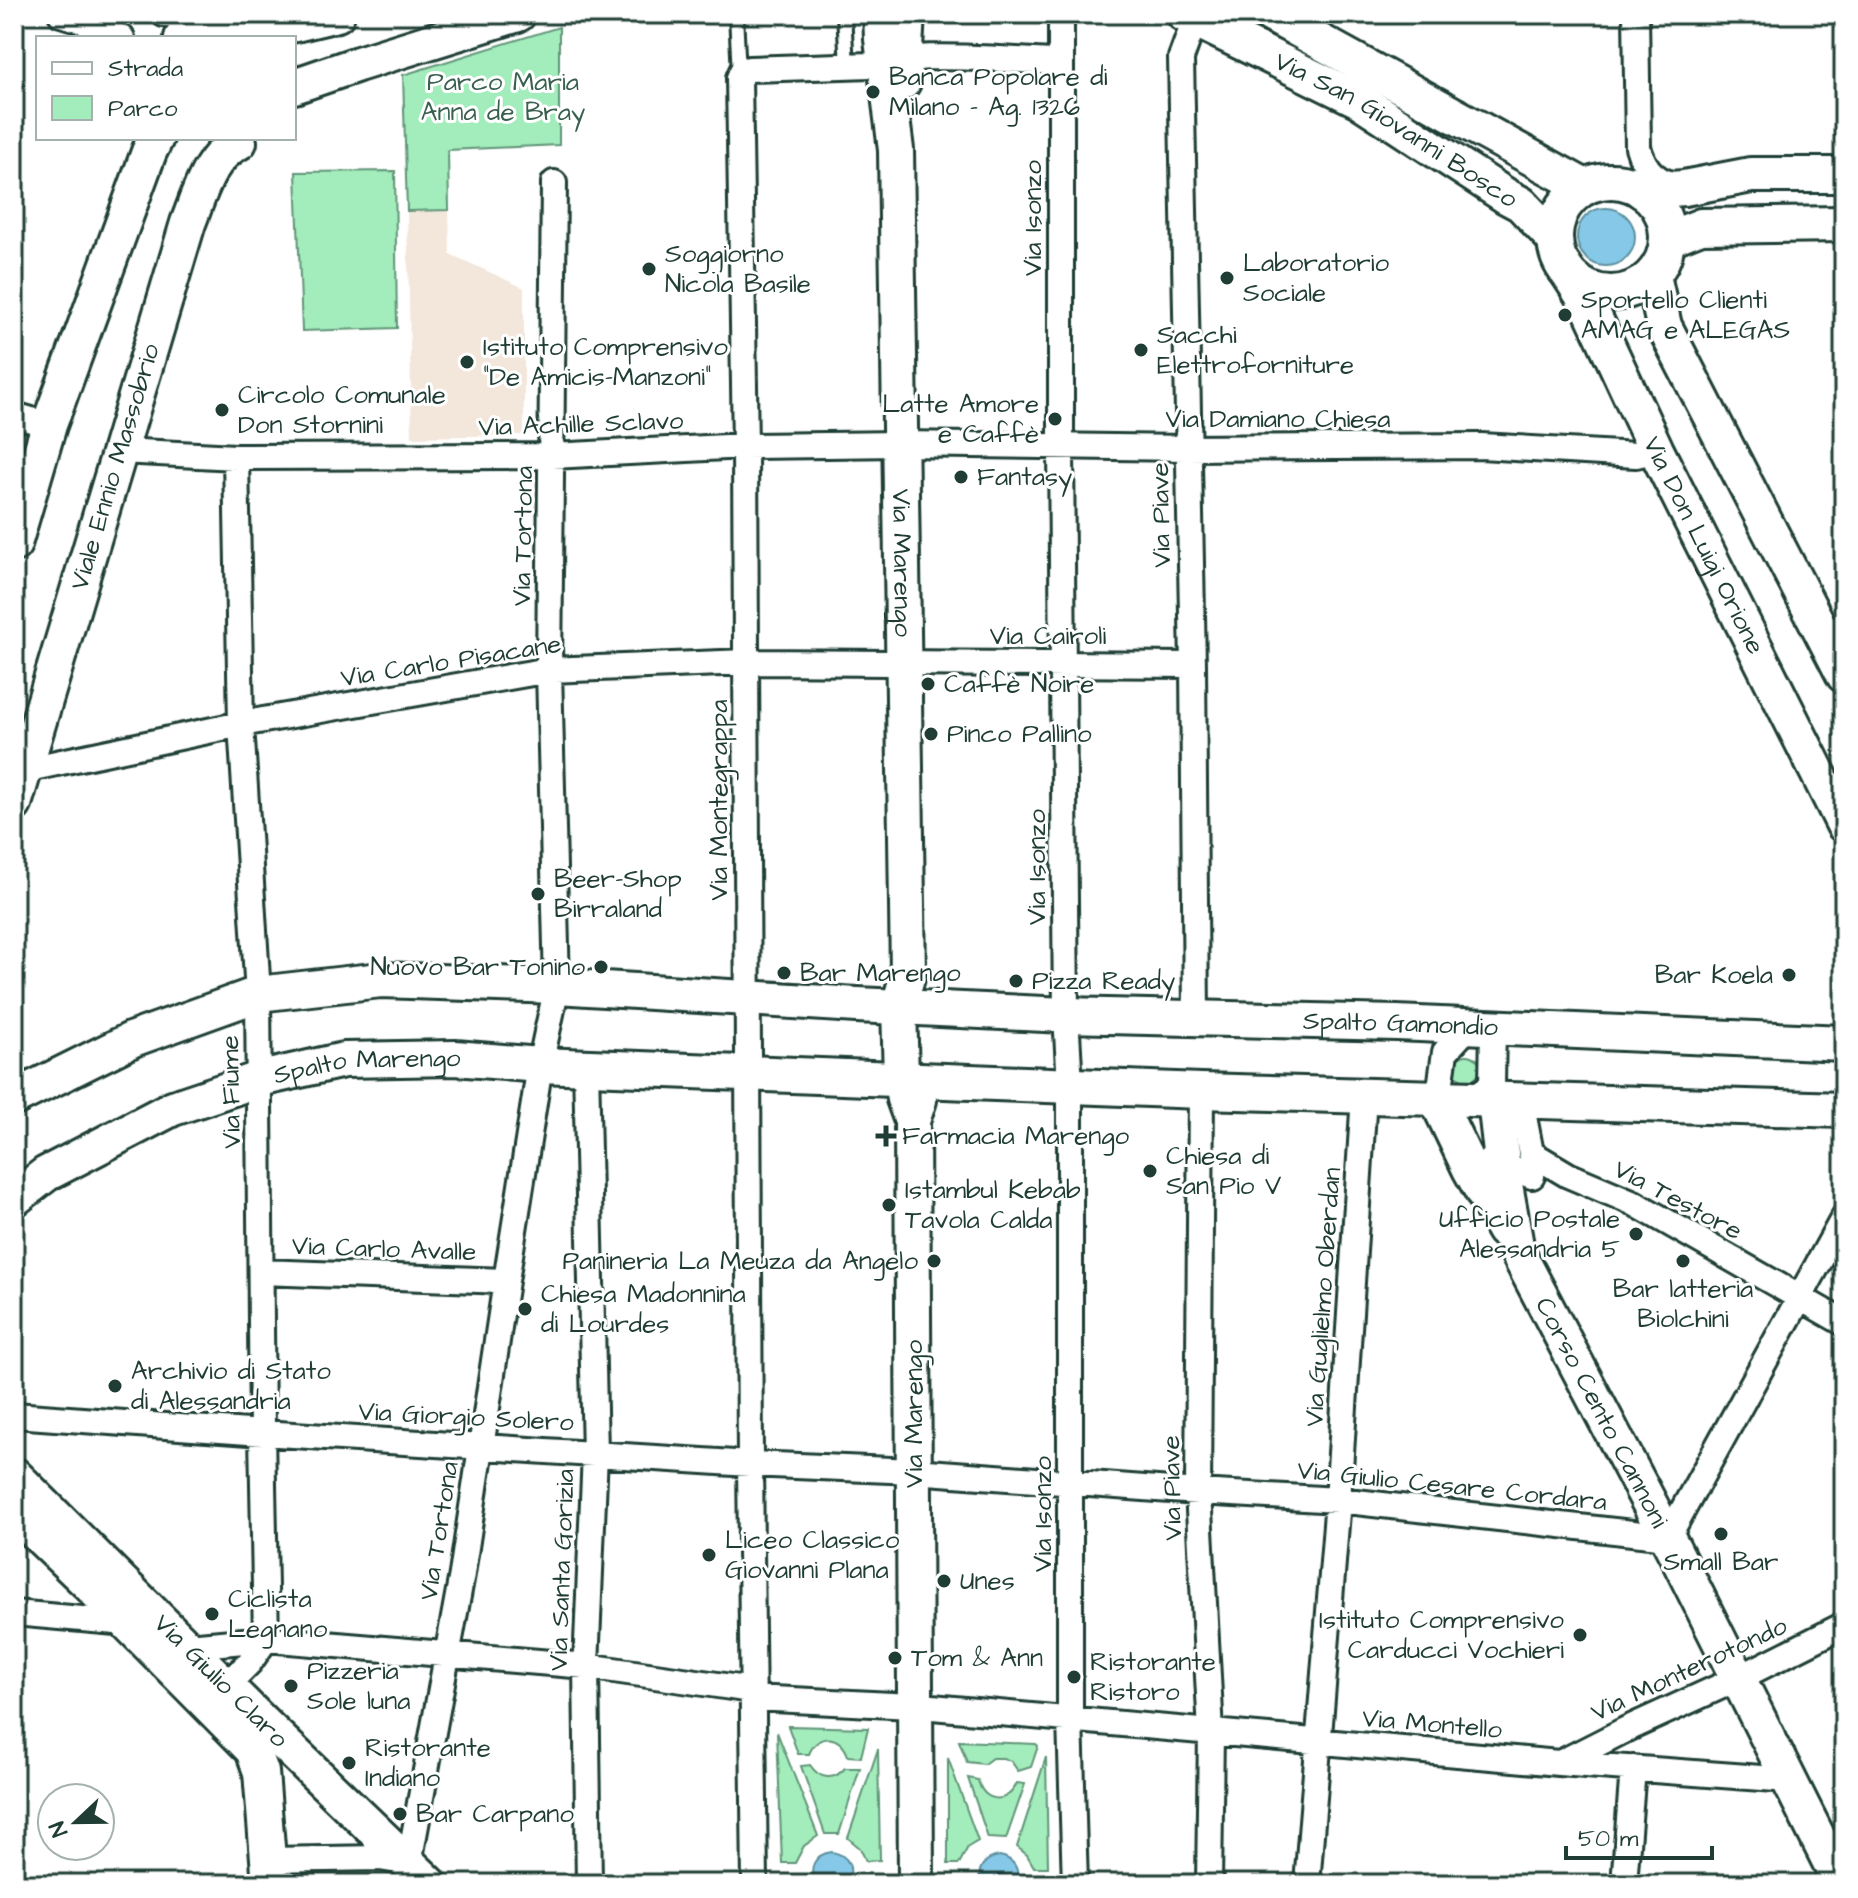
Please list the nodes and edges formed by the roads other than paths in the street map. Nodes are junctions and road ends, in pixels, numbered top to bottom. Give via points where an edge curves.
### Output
1 (61, 14) edge
2 (164, 14) edge
3 (337, 14) edge
4 (518, 14) edge
5 (736, 14) edge
6 (844, 14) edge
7 (907, 14) edge
8 (1061, 14) edge
9 (1270, 14) edge
10 (1636, 14) edge
11 (1192, 16) edge
12 (245, 26) edge
13 (881, 26) edge
14 (118, 36) edge
15 (185, 36) edge
16 (1061, 48) junction
17 (847, 66) junction
18 (739, 75) junction
19 (904, 77) junction
20 (296, 85) edge
21 (155, 140) edge
22 (208, 140) edge
23 (244, 140) edge
24 (896, 150) junction
25 (1844, 175) edge
26 (554, 183) dead end
27 (1585, 187) junction
28 (1684, 188) junction
29 (1642, 191) junction
30 (1844, 224) edge
31 (1668, 239) junction
32 (1559, 253) junction
33 (1653, 275) junction
34 (14, 415) edge
35 (49, 425) junction
36 (900, 444) junction
37 (745, 446) junction
38 (1061, 447) junction
39 (1187, 448) junction
40 (1656, 450) junction
41 (120, 451) junction
42 (552, 456) junction
43 (236, 457) junction
44 (14, 544) edge
45 (746, 662) junction
46 (903, 664) junction
47 (1064, 664) junction
48 (1193, 665) junction
49 (549, 670) junction
50 (1844, 675) edge
51 (241, 724) junction
52 (19, 771) edge
53 (14, 804) edge
54 (1844, 825) edge
55 (557, 986) junction
56 (258, 994) junction
57 (909, 996) junction
58 (748, 998) junction
59 (1066, 1015) junction
60 (1196, 1017) junction
61 (1481, 1027) junction
62 (1844, 1043) edge
63 (540, 1065) junction
64 (586, 1066) junction
65 (748, 1073) junction
66 (898, 1078) junction
67 (260, 1079) junction
68 (1070, 1085) junction
69 (1201, 1091) junction
70 (1364, 1096) junction
71 (1483, 1097) junction
72 (14, 1098) edge
73 (1844, 1110) edge
74 (1464, 1156) junction
75 (1568, 1175) junction
76 (1513, 1179) junction
77 (14, 1199) edge
78 (1844, 1217) edge
79 (1517, 1251) junction
80 (261, 1272) junction
81 (506, 1281) junction
82 (1800, 1299) junction
83 (1844, 1323) edge
84 (14, 1415) edge
85 (262, 1433) junction
86 (481, 1446) junction
87 (595, 1453) junction
88 (750, 1464) junction
89 (914, 1471) junction
90 (14, 1475) edge
91 (1071, 1482) junction
92 (1198, 1492) junction
93 (1338, 1500) junction
94 (14, 1512) edge
95 (1668, 1537) junction
96 (14, 1613) edge
97 (127, 1623) junction
98 (1844, 1625) edge
99 (266, 1639) junction
100 (187, 1646) junction
101 (448, 1654) junction
102 (586, 1666) junction
103 (1739, 1678) junction
104 (218, 1694) junction
105 (752, 1694) junction
106 (915, 1706) junction
107 (1070, 1719) junction
108 (1211, 1732) junction
109 (1317, 1741) junction
110 (1559, 1763) junction
111 (1633, 1768) junction
112 (1790, 1780) junction
113 (269, 1872) edge
114 (417, 1877) edge
115 (589, 1884) edge
116 (755, 1884) edge
117 (916, 1884) edge
118 (1075, 1884) edge
119 (1209, 1884) edge
120 (1307, 1884) edge
121 (1624, 1884) edge
122 (1841, 1884) edge

1 - 14 street
2 - 12 street
3 - 12 street
4 - 20 street
5 - 18 lane
6 - 17 lane
7 - 19 street, Via Marengo
8 - 16 street, Via Isonzo
9 - 27 street, Via San Giovanni Bosco
10 - 28 street via 1638,147 1654,175
11 - 32 street, Via San Giovanni Bosco via 1359,100 1521,204
11 - 39 street, Via Piave via 1181,58
12 - 15 street via 214,20
13 - 17 street via 877,62
13 - 24 street, Via Marengo
16 - 19 street via 1052,62 915,59
16 - 38 street, Via Isonzo
17 - 18 street via 757,68
18 - 37 street, Via Montegrappa
19 - 24 street, Via Marengo
21 - 35 street
22 - 23 street, Viale Ennio Massobrio
23 - 41 street, Viale Ennio Massobrio via 229,147 209,170 188,223
24 - 36 street, Via Marengo
25 - 28 street via 1751,175
26 - 42 street, Via Tortona
27 - 29 street via 1614,181
27 - 32 street via 1572,196 1556,224
28 - 29 street
29 - 31 street via 1655,202
30 - 31 street via 1701,226
31 - 33 street
32 - 33 street, Via San Giovanni Bosco via 1570,276 1592,290 1619,293
32 - 40 street, Via Don Luigi Orione
33 - 50 street via 1664,326
34 - 35 street
35 - 44 street
36 - 37 street, Via Achille Sclavo
36 - 38 street, Via Damiano Chiesa
36 - 46 street, Via Marengo
37 - 42 street, Via Achille Sclavo
37 - 45 street, Via Montegrappa
38 - 39 street, Via Damiano Chiesa
38 - 47 street, Via Isonzo
39 - 40 street, Via Damiano Chiesa via 1481,446 1636,455
39 - 48 street, Via Piave
40 - 54 street, Via Don Luigi Orione
41 - 43 street, Via Achille Sclavo
41 - 52 street, Viale Ennio Massobrio
42 - 43 street, Via Achille Sclavo
42 - 49 street, Via Tortona
43 - 51 street, Via Fiume
45 - 46 street, Via Carlo Pisacane
45 - 49 street, Via Carlo Pisacane
45 - 58 street, Via Montegrappa
46 - 47 street, Via Cairoli
46 - 57 street, Via Marengo
47 - 48 street, Via Cairoli
47 - 59 street, Via Isonzo
48 - 60 street, Via Piave
49 - 51 street, Via Carlo Pisacane
49 - 55 street, Via Tortona
51 - 52 street, Via Carlo Pisacane
51 - 56 street, Via Fiume
52 - 53 street, Viale Ennio Massobrio
55 - 56 street via 381,980
55 - 58 street
55 - 63 street, Via Tortona
56 - 67 street, Via Fiume
56 - 72 street via 133,1039
57 - 58 street, Spalto Gamondio via 865,1005
57 - 59 street, Spalto Gamondio via 957,1009
57 - 66 street, Via Marengo
58 - 65 street, Via Montegrappa
59 - 60 street, Spalto Gamondio
59 - 68 street, Via Isonzo
60 - 61 street, Spalto Gamondio
61 - 62 street, Spalto Gamondio
61 - 71 street
61 - 71 street via 1445,1052 1441,1081
63 - 64 street, Spalto Marengo
63 - 67 street, Spalto Marengo via 455,1058 344,1060
63 - 81 street, Via Tortona
64 - 65 street, Spalto Marengo
64 - 87 street, Via Santa Gorizia
65 - 66 street
65 - 88 street, Via Montegrappa
66 - 68 street
66 - 89 street, Via Marengo via 912,1121
67 - 77 street, Spalto Marengo via 173,1108 46,1174
67 - 80 street, Via Fiume
68 - 69 street
68 - 91 street, Via Isonzo
69 - 70 street
69 - 92 street, Via Piave
70 - 71 street
70 - 93 street, Via Guglielmo Oberdan
71 - 73 street
71 - 74 street
71 - 75 street, Via Testore via 1531,1153
71 - 76 street, Corso Cento Cannoni
74 - 76 street
74 - 79 street
75 - 76 street
75 - 82 street, Via Testore via 1634,1203
76 - 79 street, Corso Cento Cannoni
78 - 82 street
79 - 95 street, Corso Cento Cannoni
80 - 81 street, Via Carlo Avalle
80 - 85 street, Via Fiume
81 - 86 street, Via Tortona
82 - 83 street, Via Testore
82 - 95 street
84 - 85 street, Via Giorgio Solero
85 - 86 street, Via Giorgio Solero
85 - 99 street, Via Fiume
86 - 87 street, Via Giorgio Solero
86 - 101 street, Via Tortona
87 - 88 street, Via Giorgio Solero
87 - 102 street, Via Santa Gorizia
88 - 89 street, Via Giorgio Solero
88 - 105 street, Via Montegrappa
89 - 91 street, Via Giulio Cesare Cordara
89 - 106 street, Via Marengo
90 - 100 street, Via Giulio Claro
91 - 92 street, Via Giulio Cesare Cordara
91 - 107 street, Via Isonzo
92 - 93 street, Via Giulio Cesare Cordara
92 - 108 street, Via Piave
93 - 95 street, Via Giulio Cesare Cordara
93 - 109 street, Via Guglielmo Oberdan
94 - 97 street
95 - 103 street, Corso Cento Cannoni
96 - 97 street
97 - 104 street
98 - 103 street, Via Monterotondo
99 - 100 street, Via Montello
99 - 101 street, Via Montello
99 - 104 street
100 - 104 street, Via Giulio Claro
101 - 102 street, Via Montello
101 - 114 street, Via Tortona
102 - 105 street, Via Montello
102 - 115 street, Via Santa Gorizia
103 - 110 street, Via Monterotondo
103 - 112 street
104 - 113 street via 261,1772
104 - 114 street, Via Giulio Claro
105 - 106 street, Via Montello
105 - 116 street, Via Montegrappa
106 - 107 street, Via Montello
106 - 117 street, Via Marengo
107 - 108 street, Via Montello
107 - 118 street, Via Isonzo
108 - 109 street, Via Montello
108 - 119 street, Via Piave
109 - 110 street, Via Montello
109 - 120 street, Via Guglielmo Oberdan
110 - 111 street, Via Montello
111 - 112 street, Via Montello
111 - 121 street
112 - 122 street
113 - 114 street via 380,1858

